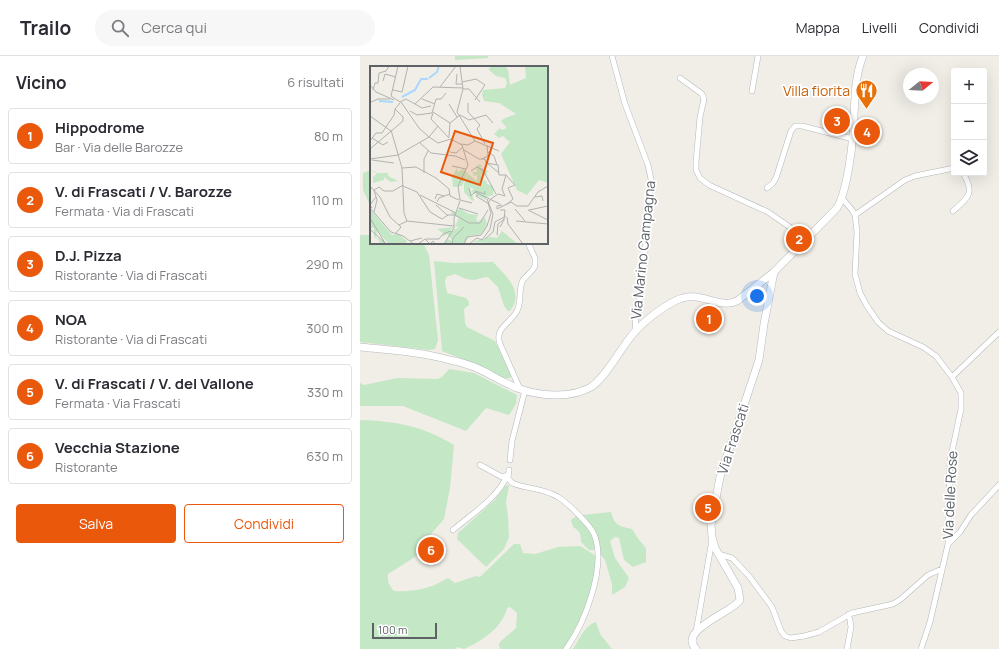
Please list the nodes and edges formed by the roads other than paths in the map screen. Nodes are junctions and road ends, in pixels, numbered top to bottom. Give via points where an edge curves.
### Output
1 (612, 56) edge
2 (758, 56) edge
3 (863, 56) edge
4 (680, 78) dead end
5 (752, 91) dead end
6 (853, 139) junction
7 (951, 169) edge
8 (964, 176) edge
9 (767, 188) dead end
10 (842, 198) junction
11 (953, 211) dead end
12 (855, 215) junction
13 (807, 239) junction
14 (528, 244) edge
15 (774, 272) junction
16 (636, 331) junction
17 (999, 332) edge
18 (360, 347) edge
19 (952, 377) junction
20 (522, 390) junction
21 (510, 460) dead end
22 (480, 465) dead end
23 (508, 473) junction
24 (999, 485) edge
25 (453, 530) dead end
26 (712, 537) junction
27 (948, 544) junction
28 (718, 554) junction
29 (942, 569) junction
30 (849, 614) junction
31 (696, 632) junction
32 (694, 648) edge
33 (566, 649) edge
34 (847, 649) edge
35 (921, 649) edge

1 - 16 street, Via Marino Campagna via 651,179
2 - 5 street
3 - 6 main road via 856,78
4 - 13 street via 700,92 704,99 696,159 696,170 700,178 709,185 768,212
6 - 9 street via 795,126 776,178
6 - 10 main road
7 - 12 street via 906,180
8 - 11 street via 970,187 970,194
10 - 12 street
10 - 13 main road via 832,214
12 - 19 street, Via delle Rose via 855,274 867,306 888,331 932,354
13 - 15 main road
14 - 20 street via 534,255 535,266 522,282 518,309 498,336
15 - 16 main road via 733,303 691,296 676,300
15 - 26 main road, Via Frascati via 759,360 720,478 712,520
16 - 20 main road via 603,375 590,387 573,393 555,395
17 - 19 street
18 - 20 main road via 449,359 478,369
19 - 27 street, Via delle Rose via 962,397 950,461
20 - 21 street
22 - 23 street via 502,477
23 - 25 street via 492,498
23 - 33 street via 512,483 550,493 562,499 587,524 595,537 598,559 595,579 577,632
24 - 27 street
26 - 28 main road, Via Frascati
26 - 31 street
27 - 29 street, Via delle Rose
28 - 30 street via 732,558 753,580 771,605 780,630 787,636 794,638 814,634
28 - 31 main road, Via Frascati via 739,590 740,600
29 - 30 street via 928,575 895,603
29 - 35 street, Via delle Rose
30 - 34 street via 851,627
31 - 32 main road via 692,639

